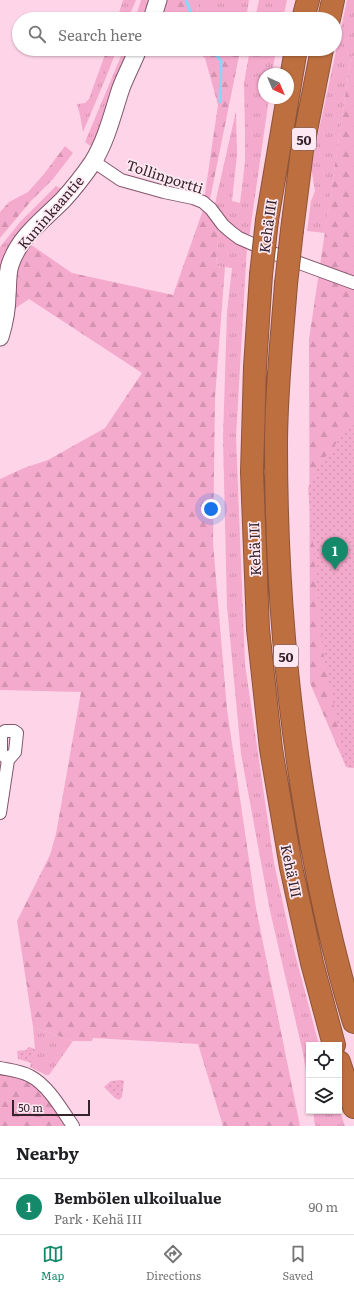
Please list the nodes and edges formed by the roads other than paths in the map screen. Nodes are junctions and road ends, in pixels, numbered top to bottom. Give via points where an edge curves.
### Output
1 (158, 0) edge
2 (308, 0) edge
3 (333, 0) edge
4 (154, 12) edge
5 (305, 12) edge
6 (330, 12) edge
7 (135, 56) edge
8 (295, 56) edge
9 (321, 56) edge
10 (93, 161) junction
11 (354, 283) edge
12 (0, 337) edge
13 (8, 760) dead end
14 (0, 813) edge
15 (354, 1022) edge
16 (333, 1042) edge
17 (0, 1068) edge
18 (342, 1071) edge
19 (354, 1107) edge
20 (73, 1126) edge

1 - 4 main road
2 - 5 highway
3 - 6 highway
7 - 10 main road, Kuninkaantie
8 - 16 highway, Kehä III / 50, bridge via 267,220 254,367 252,472 258,629 271,749 289,860
9 - 15 highway, Kehä III / 50, bridge via 302,151 286,284 276,443 279,580 296,749 314,856 334,950
10 - 11 street, Tollinportti via 122,180 203,202 230,232 239,238
10 - 12 main road, Kuninkaantie via 78,183 32,229 15,253 9,266 4,325
13 - 14 street
17 - 20 street via 19,1071 39,1082
18 - 19 highway

